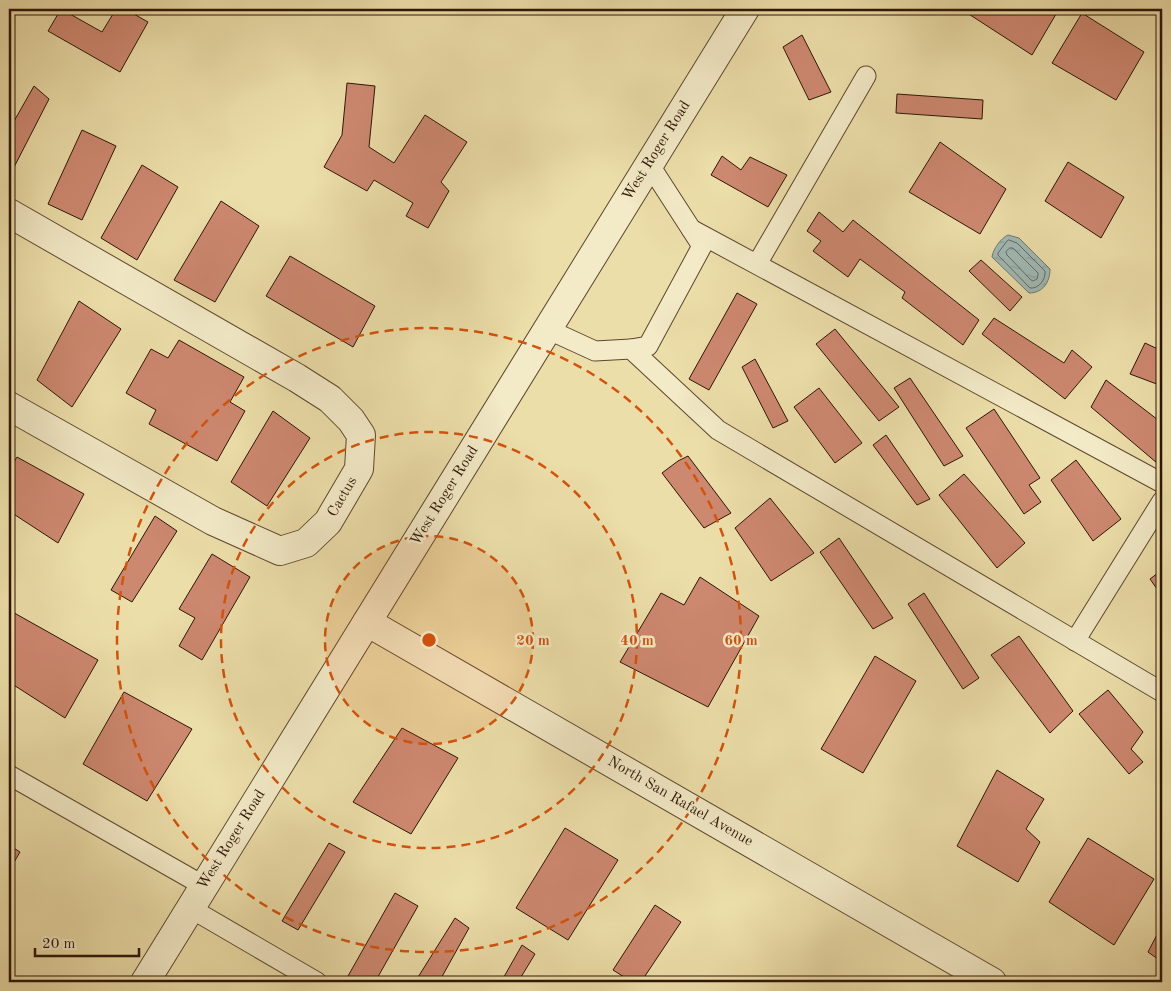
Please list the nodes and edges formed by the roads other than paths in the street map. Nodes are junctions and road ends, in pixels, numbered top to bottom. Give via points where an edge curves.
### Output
1 (745, 9) edge
2 (866, 76) dead end
3 (649, 164) junction
4 (9, 213) edge
5 (691, 229) junction
6 (757, 264) junction
7 (547, 329) junction
8 (631, 349) junction
9 (9, 406) edge
10 (1162, 483) edge
11 (1162, 501) edge
12 (367, 622) junction
13 (1075, 641) junction
14 (1162, 692) edge
15 (9, 775) edge
16 (197, 897) junction
17 (144, 982) edge
18 (317, 982) edge
19 (992, 982) edge

1 - 3 street, West Roger Road
2 - 6 lane
3 - 5 lane
3 - 7 street, West Roger Road
4 - 9 street, Cactus via 330,399 361,435 359,469 328,522 306,543 280,551 213,521
5 - 6 lane
5 - 8 lane via 702,246 648,346
6 - 10 lane
7 - 8 lane via 595,351
7 - 12 street, West Roger Road
8 - 13 lane via 718,430
11 - 13 lane
12 - 16 street, West Roger Road
12 - 19 street, North San Rafael Avenue
13 - 14 lane
15 - 16 lane
16 - 17 street, West Roger Road
16 - 18 lane

